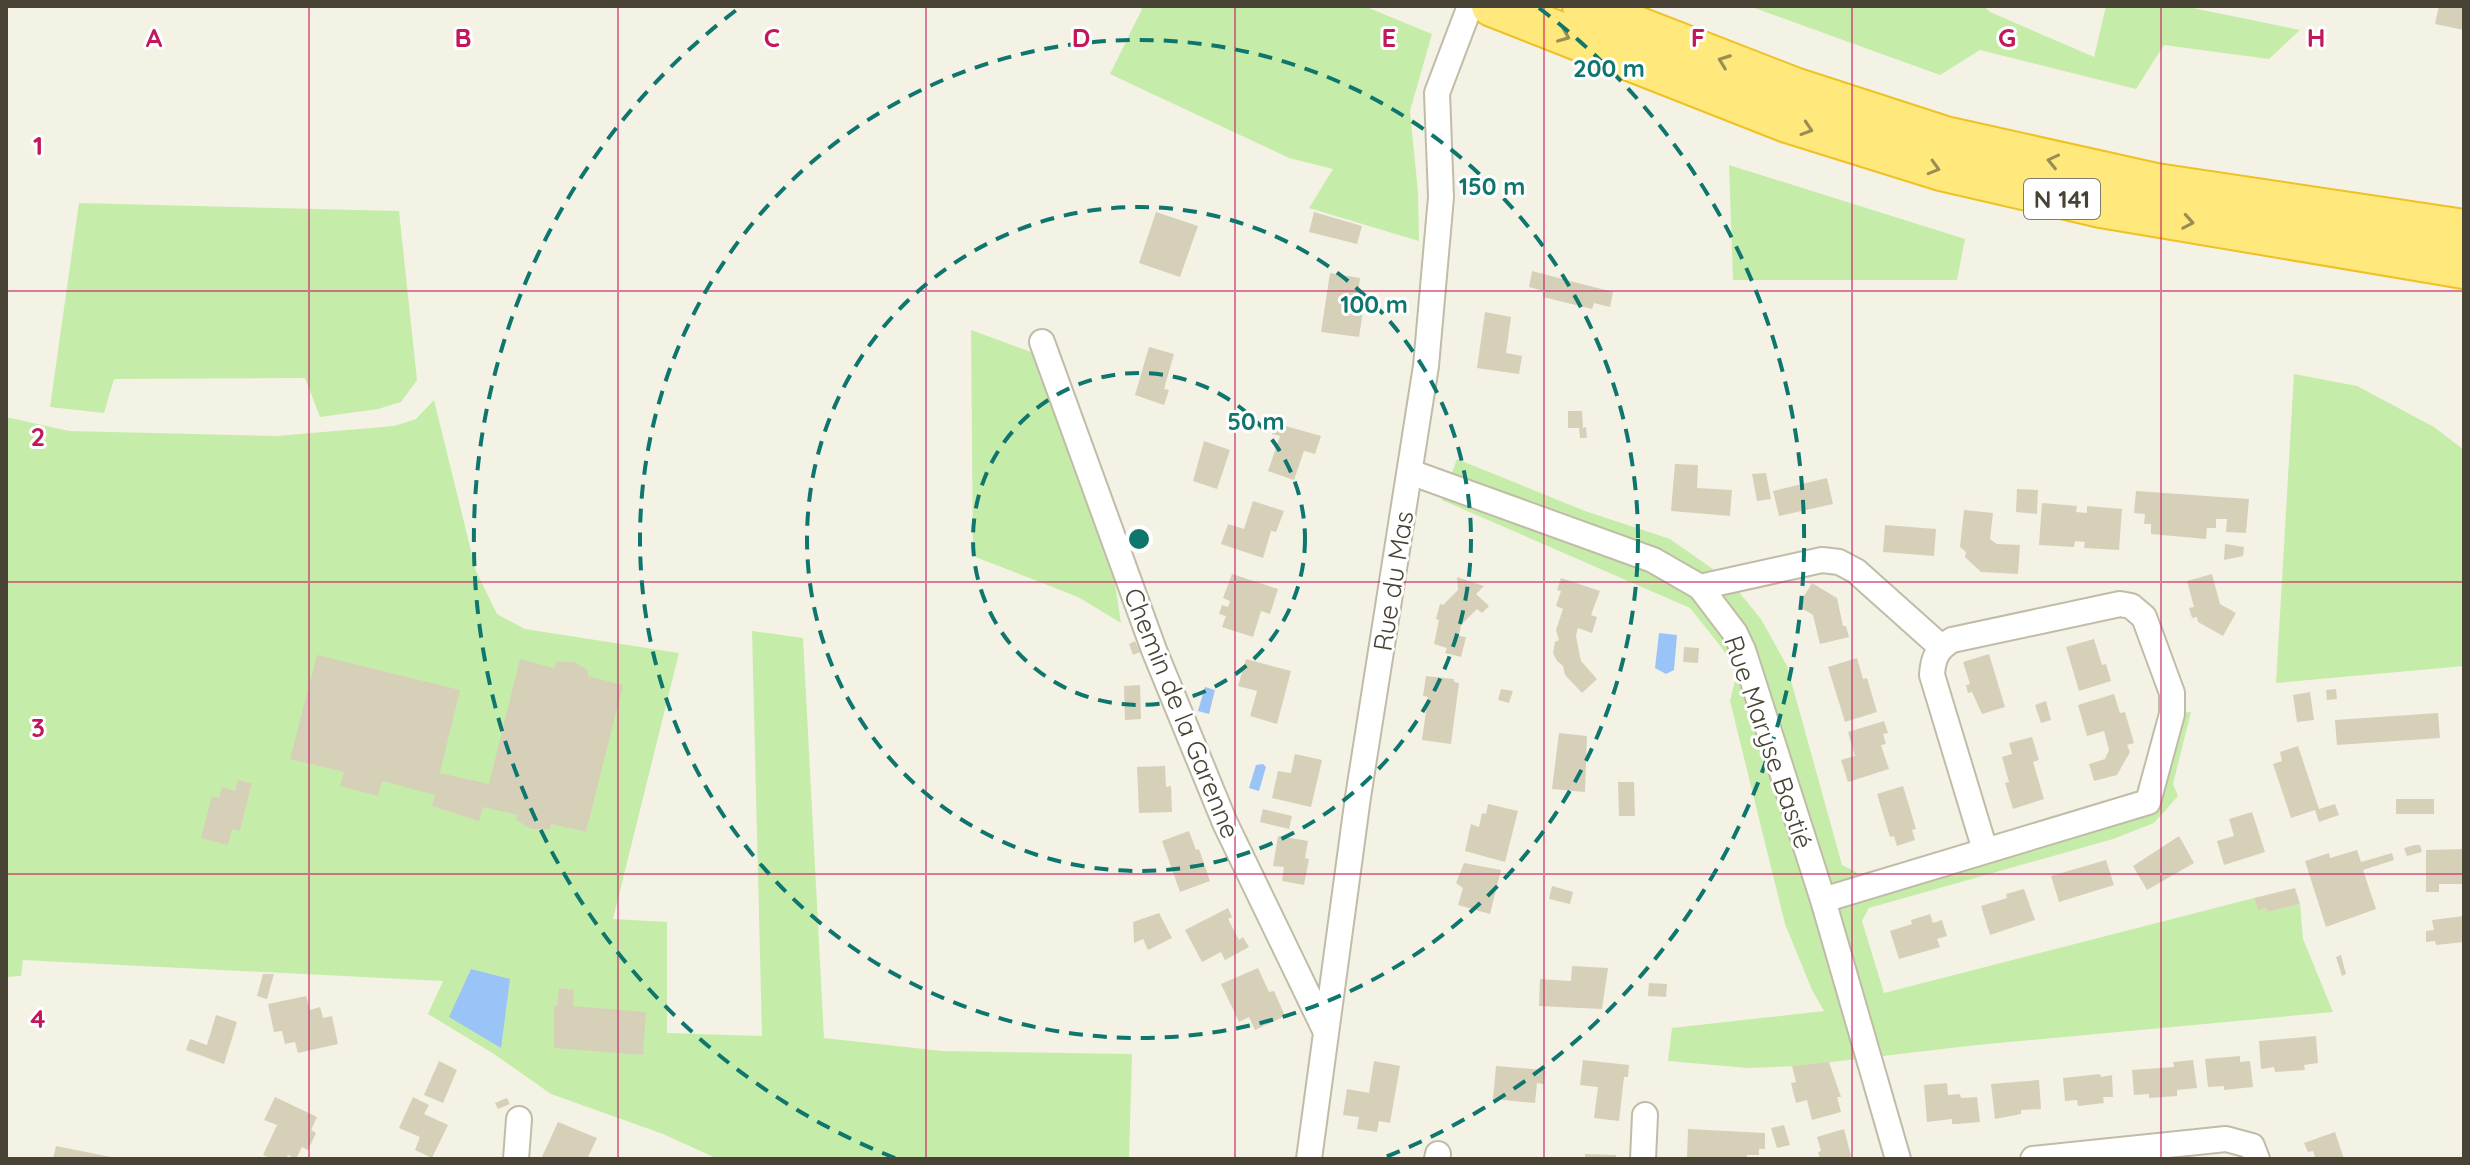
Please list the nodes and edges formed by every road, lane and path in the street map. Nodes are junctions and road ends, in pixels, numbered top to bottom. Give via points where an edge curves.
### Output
1 (1470, 6) edge
2 (1492, 6) edge
3 (1583, 6) edge
4 (2156, 184) junction
5 (2464, 214) edge
6 (2464, 230) edge
7 (2269, 235) junction
8 (2464, 255) edge
9 (2464, 268) edge
10 (1042, 342) dead end
11 (1410, 472) junction
12 (1700, 587) junction
13 (1941, 647) junction
14 (1985, 850) junction
15 (1823, 900) junction
16 (1325, 1030) junction
17 (1645, 1115) dead end
18 (519, 1119) dead end
19 (516, 1159) edge
20 (1309, 1159) edge
21 (1643, 1159) edge
22 (1898, 1159) edge
23 (2033, 1159) edge
24 (2257, 1159) edge

1 - 11 street, Rue du Mas via 1437,93 1439,239
2 -> 7 highway, N 141 via 1859,146 2031,192
4 -> 3 highway, N 141 via 1945,137 1794,88
4 - 5 highway
4 - 6 highway
7 - 8 highway
7 - 9 highway
10 - 16 street, Chemin de la Garenne via 1207,781
11 - 12 street, Rue Maryse Bastié via 1653,560
11 - 16 street, Rue du Mas
12 - 13 street via 1822,560 1839,562
12 - 15 street, Rue Maryse Bastié via 1743,650
13 - 14 street via 1932,675
13 - 14 street via 1952,640 2120,604 2131,606 2144,617 2172,693 2172,714 2148,802
14 - 15 street
15 - 22 street, Rue Maryse Bastié
16 - 20 street, Rue du Mas
17 - 21 street
18 - 19 street
23 - 24 street via 2226,1139 2252,1146

